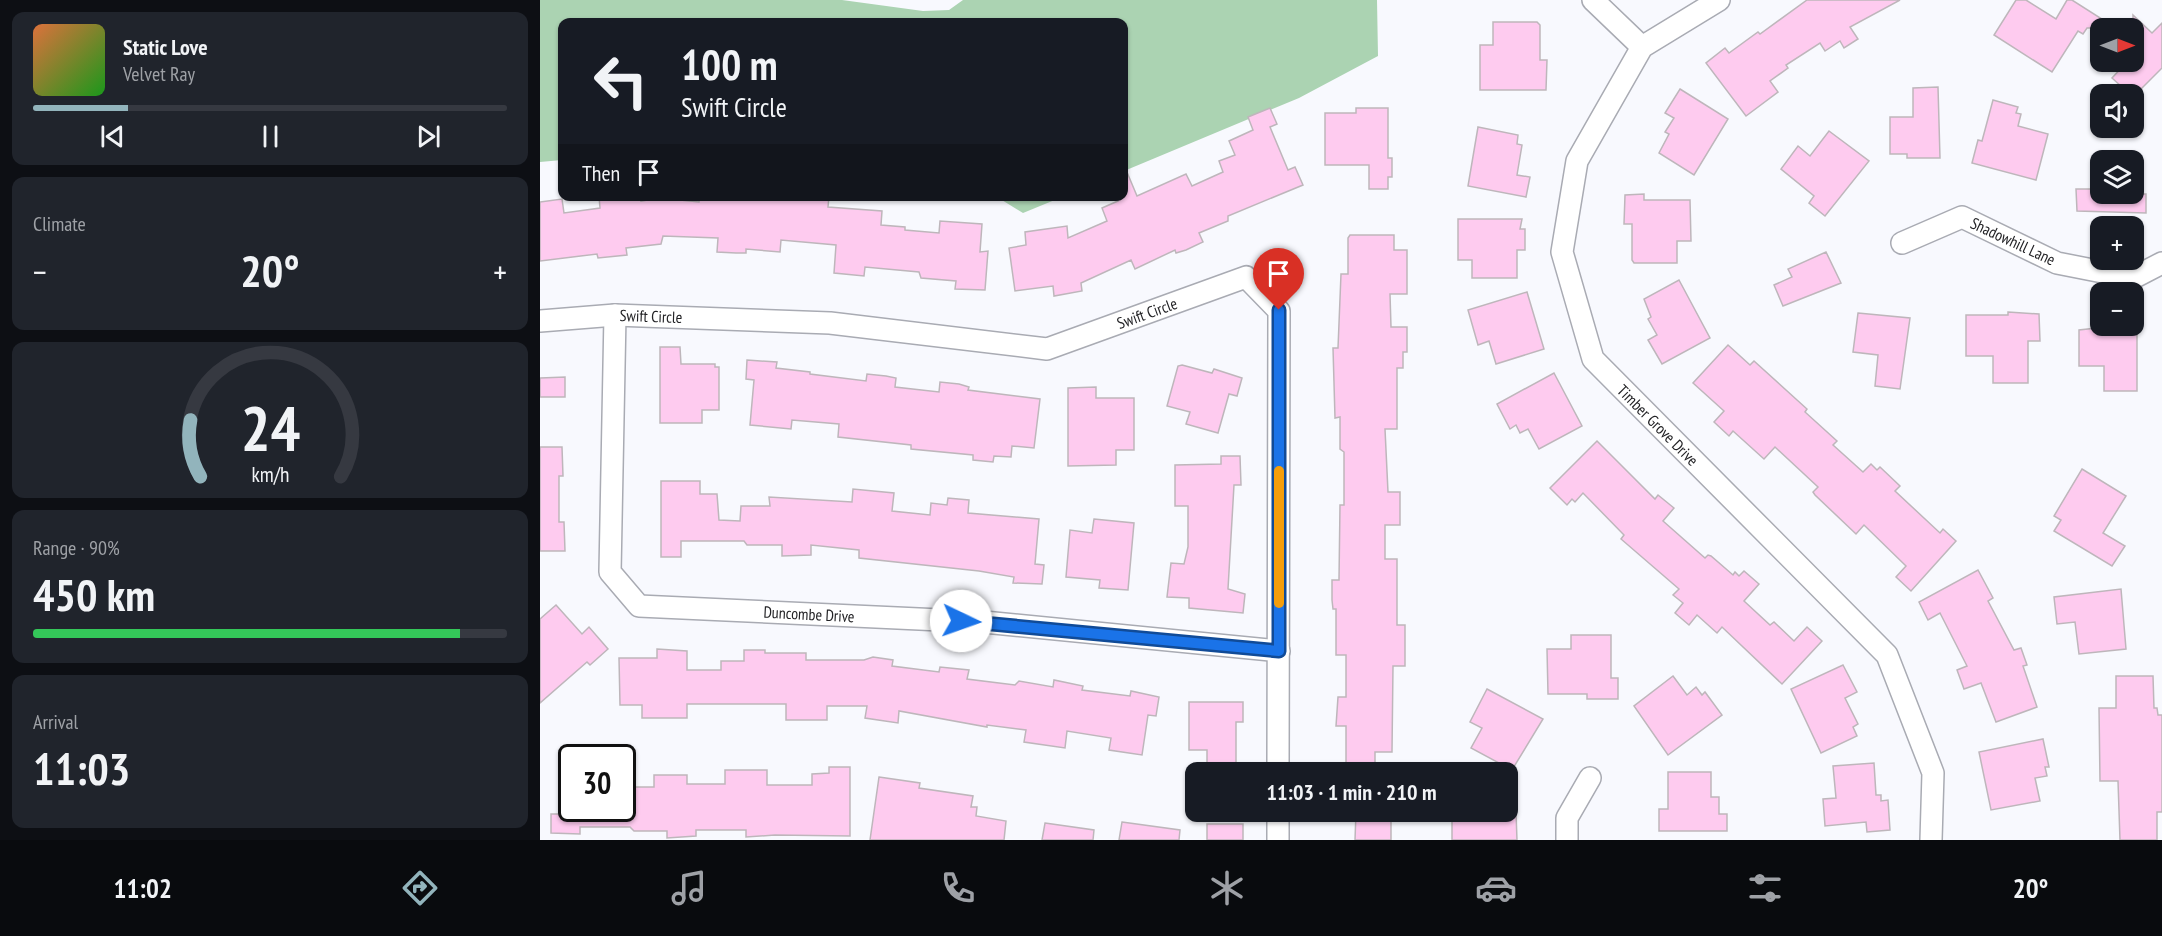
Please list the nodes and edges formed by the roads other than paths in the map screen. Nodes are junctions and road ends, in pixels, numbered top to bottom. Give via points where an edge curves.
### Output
1 (1593, 0) edge
2 (1719, 0) edge
3 (1641, 47) junction
4 (1902, 243) dead end
5 (2162, 263) edge
6 (615, 315) junction
7 (540, 321) edge
8 (1279, 651) junction
9 (1278, 762) edge
10 (1590, 778) dead end
11 (1278, 822) edge
12 (1278, 840) edge
13 (1567, 840) edge
14 (1931, 840) edge

1 - 3 street
2 - 3 street, Timber Grove Drive
3 - 14 street, Timber Grove Drive via 1577,161 1562,252 1593,359 1887,655 1933,773
4 - 5 street, Shadowhill Lane via 1962,217 2057,262 2133,278
6 - 7 street, Swift Circle
6 - 8 street, Duncombe Drive via 610,572 639,606 984,622
6 - 8 street, Swift Circle via 830,323 1047,349 1246,277 1279,310
8 - 9 street, Swift Circle
10 - 13 street via 1567,818
11 - 12 street

